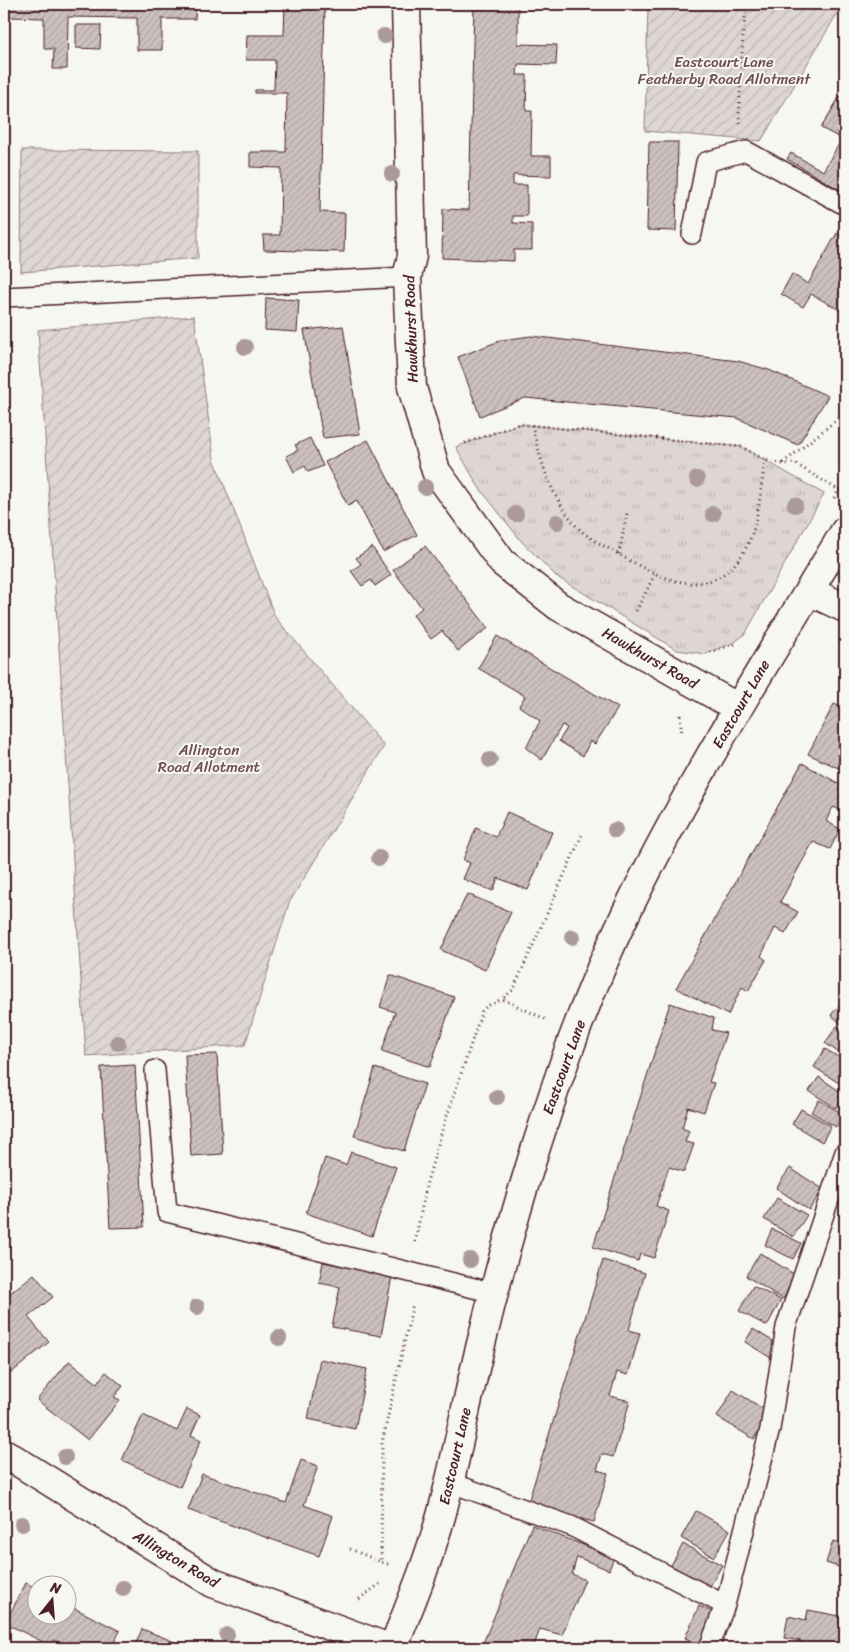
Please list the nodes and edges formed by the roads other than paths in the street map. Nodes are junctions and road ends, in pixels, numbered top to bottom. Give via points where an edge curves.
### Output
1 (406, 4) edge
2 (845, 205) edge
3 (692, 234) dead end
4 (407, 277) junction
5 (4, 297) edge
6 (845, 530) edge
7 (809, 591) junction
8 (845, 608) edge
9 (738, 708) junction
10 (155, 1070) dead end
11 (845, 1152) edge
12 (494, 1293) junction
13 (4, 1453) edge
14 (449, 1482) junction
15 (724, 1605) junction
16 (391, 1648) edge
17 (709, 1648) edge

1 - 4 street, Hawkhurst Road via 412,256
2 - 3 lane via 746,151 706,162
4 - 5 lane
4 - 9 street, Hawkhurst Road via 412,387 431,456 436,471 502,562 558,606
6 - 7 street, Eastcourt Lane
7 - 8 street
7 - 9 street, Eastcourt Lane
9 - 12 street, Eastcourt Lane via 638,889 611,948 547,1112
10 - 12 lane via 167,1212
11 - 15 lane via 786,1327 770,1429
12 - 14 street, Eastcourt Lane
13 - 16 street, Allington Road via 213,1583
14 - 15 lane via 571,1526
14 - 16 street, Eastcourt Lane via 421,1576
15 - 17 lane

